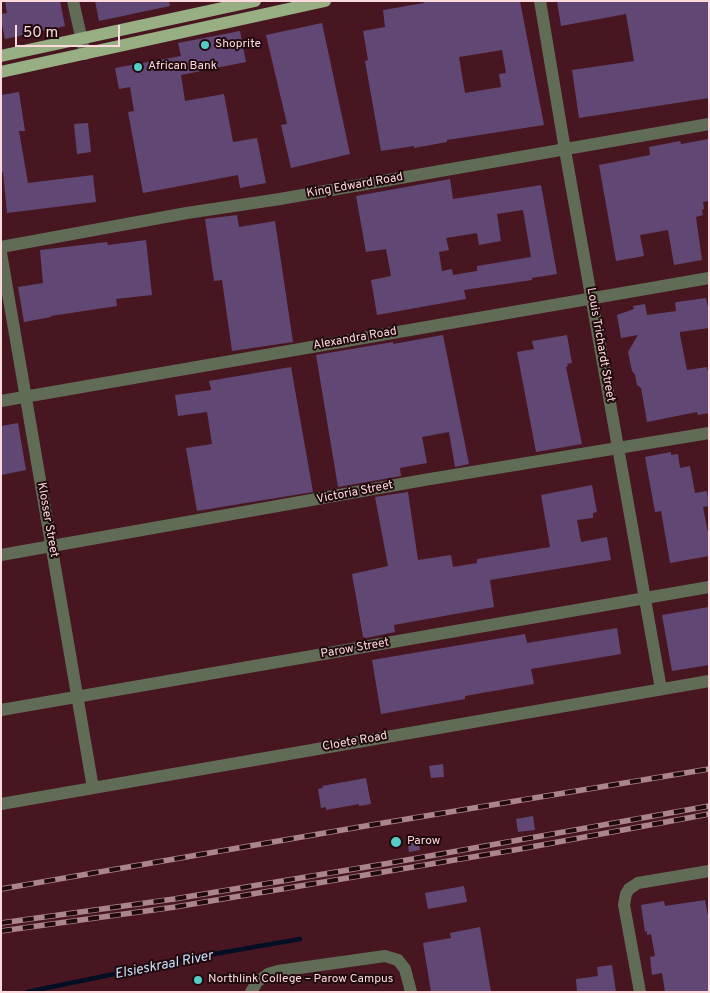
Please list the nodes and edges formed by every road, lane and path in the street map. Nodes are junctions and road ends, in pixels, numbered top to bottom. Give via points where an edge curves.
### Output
1 (73, 1) edge
2 (255, 1) edge
3 (325, 1) edge
4 (540, 1) edge
5 (81, 40) junction
6 (85, 54) junction
7 (1, 56) edge
8 (1, 72) edge
9 (709, 124) edge
10 (565, 150) junction
11 (1, 247) edge
12 (1, 253) edge
13 (709, 278) edge
14 (592, 298) junction
15 (26, 396) junction
16 (1, 401) edge
17 (709, 433) edge
18 (619, 449) junction
19 (51, 546) junction
20 (1, 555) edge
21 (709, 587) edge
22 (646, 598) junction
23 (709, 681) edge
24 (661, 689) junction
25 (77, 697) junction
26 (1, 710) edge
27 (94, 788) junction
28 (1, 804) edge
29 (709, 871) edge
30 (411, 989) edge
31 (251, 992) edge
32 (640, 992) edge

1 - 5 street
2 - 5 main road
3 - 6 main road
4 - 10 street, Louis Trichardt Street
5 - 6 street
5 - 7 main road
6 - 8 main road
9 - 10 street, King Edward Road
10 - 11 street, King Edward Road
10 - 14 street, Louis Trichardt Street
12 - 15 street, Klosser Street
13 - 14 street, Alexandra Road
14 - 15 street, Alexandra Road
14 - 18 street, Louis Trichardt Street
15 - 16 street, Alexandra Road
15 - 19 street, Klosser Street
17 - 18 street, Victoria Street
18 - 19 street, Victoria Street
18 - 22 street, Louis Trichardt Street
19 - 20 street, Victoria Street
19 - 25 street, Klosser Street
21 - 22 street, Parow Street
22 - 24 street, Louis Trichardt Street
22 - 25 street, Parow Street
23 - 24 street, Cloete Road
24 - 27 street, Cloete Road
25 - 26 street, Parow Street
25 - 27 street, Klosser Street
27 - 28 street, Cloete Road
29 - 32 street via 638,883 625,896
30 - 31 street via 405,969 398,960 385,956 278,971 257,982

